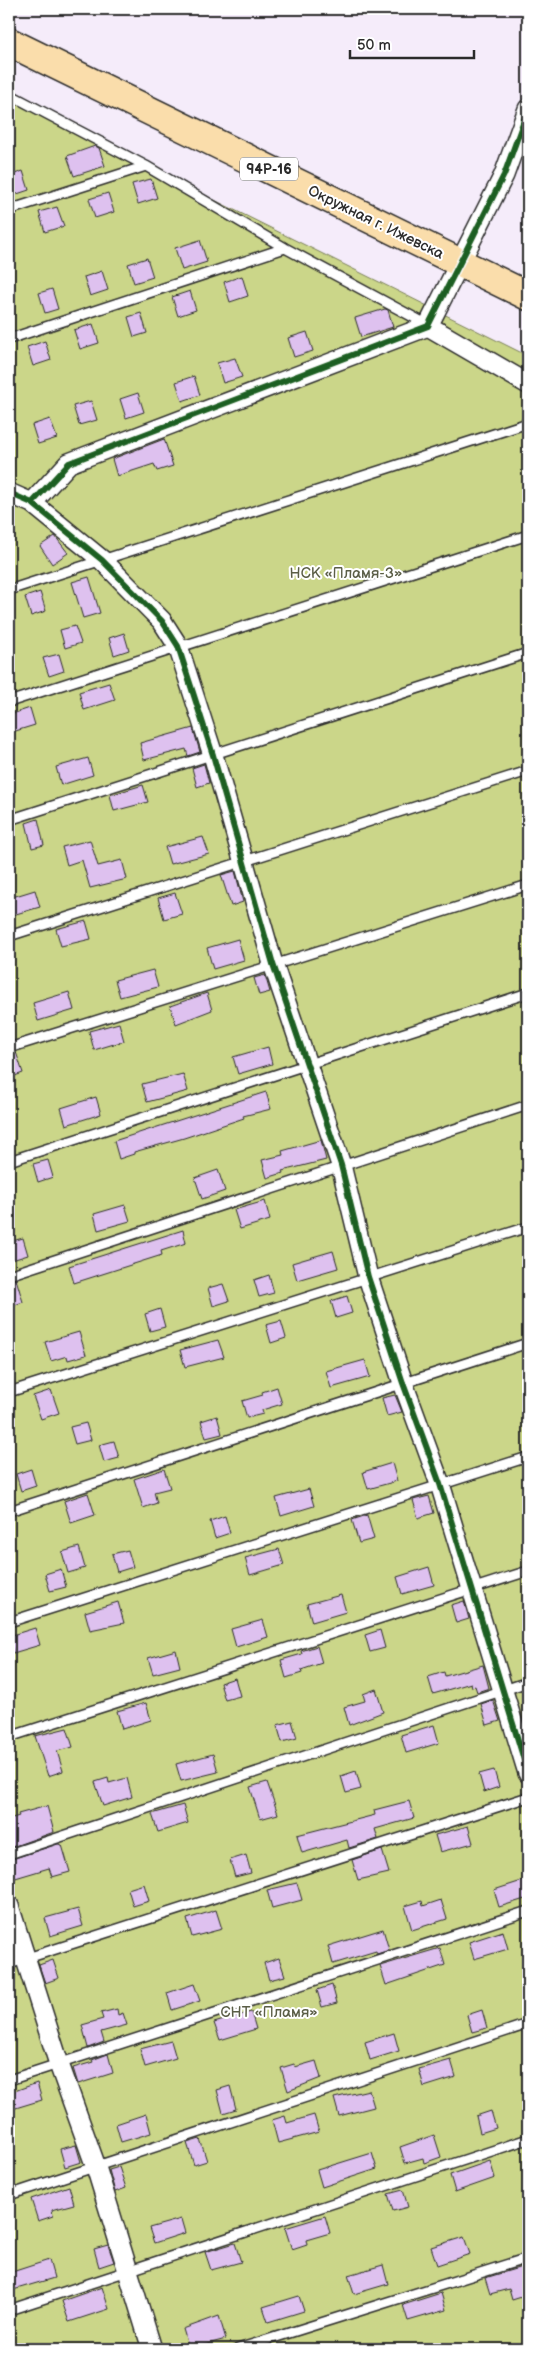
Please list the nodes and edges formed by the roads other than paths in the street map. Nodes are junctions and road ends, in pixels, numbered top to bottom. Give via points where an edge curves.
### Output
1 (9, 42) edge
2 (9, 94) edge
3 (528, 109) edge
4 (146, 166) junction
5 (9, 210) edge
6 (285, 248) junction
7 (461, 263) junction
8 (528, 296) edge
9 (428, 326) junction
10 (9, 339) edge
11 (528, 384) edge
12 (528, 423) edge
13 (9, 493) edge
14 (32, 503) junction
15 (528, 535) edge
16 (102, 560) junction
17 (9, 590) edge
18 (178, 646) junction
19 (528, 653) edge
20 (9, 702) edge
21 (213, 755) junction
22 (528, 771) edge
23 (9, 820) edge
24 (242, 862) junction
25 (528, 885) edge
26 (9, 936) edge
27 (273, 964) junction
28 (528, 994) edge
29 (9, 1048) edge
30 (307, 1064) junction
31 (528, 1105) edge
32 (9, 1161) edge
33 (341, 1165) junction
34 (528, 1227) edge
35 (9, 1275) edge
36 (368, 1277) junction
37 (528, 1343) edge
38 (403, 1383) junction
39 (9, 1392) edge
40 (528, 1456) edge
41 (440, 1484) junction
42 (9, 1511) edge
43 (528, 1571) edge
44 (473, 1588) junction
45 (9, 1622) edge
46 (528, 1682) edge
47 (504, 1689) junction
48 (9, 1737) edge
49 (528, 1773) edge
50 (528, 1797) edge
51 (9, 1854) edge
52 (9, 1906) edge
53 (528, 1911) edge
54 (17, 1962) edge
55 (528, 2024) edge
56 (59, 2064) junction
57 (9, 2080) edge
58 (528, 2139) edge
59 (96, 2167) junction
60 (9, 2195) edge
61 (528, 2258) edge
62 (127, 2270) junction
63 (9, 2310) edge
64 (152, 2349) edge
65 (238, 2349) edge

1 - 7 main road, Окружная г. Ижевска / 94Р-16
2 - 4 lane
3 - 7 street via 504,175
4 - 5 lane
4 - 6 lane
6 - 9 lane
6 - 10 lane
7 - 8 main road, Окружная г. Ижевска / 94Р-16
7 - 9 street
9 - 11 street
9 - 14 street via 69,463
12 - 16 lane
13 - 14 street
14 - 16 street
15 - 18 lane
16 - 17 lane
16 - 18 street via 162,621
18 - 20 lane
18 - 21 street
19 - 21 lane
21 - 23 lane
21 - 24 street
22 - 24 lane
24 - 26 lane
24 - 27 street
25 - 27 lane
27 - 29 lane
27 - 30 street
28 - 30 lane
30 - 32 lane
30 - 33 street
31 - 33 lane
33 - 35 lane
33 - 36 street
34 - 36 lane
36 - 38 street
36 - 39 lane
37 - 38 lane
38 - 41 street
38 - 42 lane
40 - 41 lane
41 - 44 street
41 - 45 lane
43 - 44 lane
44 - 47 street
44 - 48 lane
46 - 47 lane
47 - 49 street
47 - 51 lane
50 - 54 lane
52 - 54 street
53 - 56 lane
54 - 56 street
55 - 59 lane
56 - 57 lane
56 - 59 street
58 - 62 lane
59 - 60 lane
59 - 62 street
61 - 65 lane
62 - 63 lane
62 - 64 street

